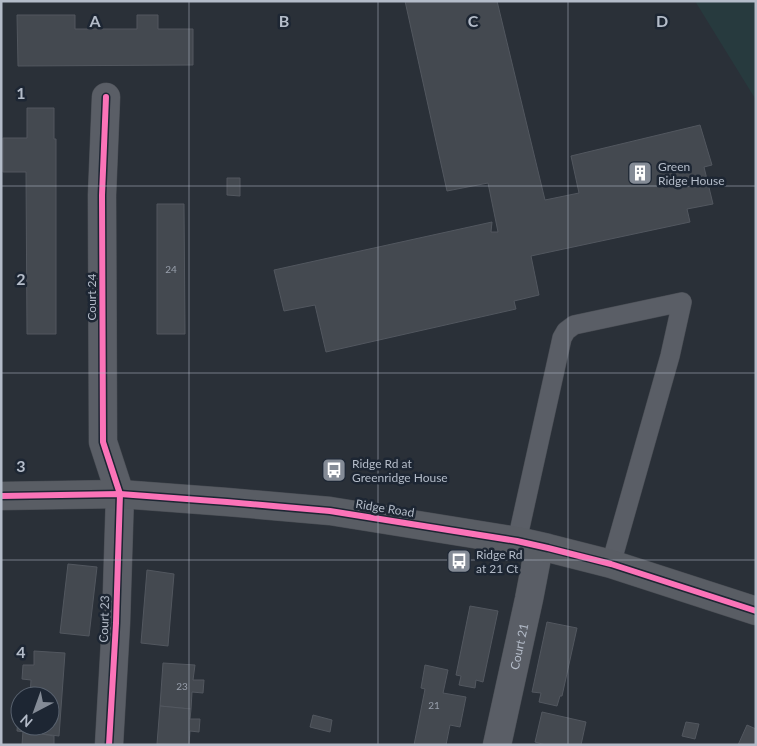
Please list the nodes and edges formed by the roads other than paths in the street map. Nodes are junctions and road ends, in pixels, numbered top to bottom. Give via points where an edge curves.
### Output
1 (106, 96) dead end
2 (120, 494) junction
3 (1, 496) edge
4 (528, 544) junction
5 (611, 564) junction
6 (756, 611) edge
7 (109, 745) edge
8 (497, 745) edge

1 - 2 street, Court 24 via 102,195 103,442
2 - 3 street, Ridge Road
2 - 4 street, Ridge Road via 330,511
2 - 7 street, Court 23
4 - 5 street, Ridge Road
4 - 5 lane via 562,338 566,331 574,325 682,302 670,356
4 - 8 street, Court 21 via 530,599
5 - 6 street, Ridge Road

